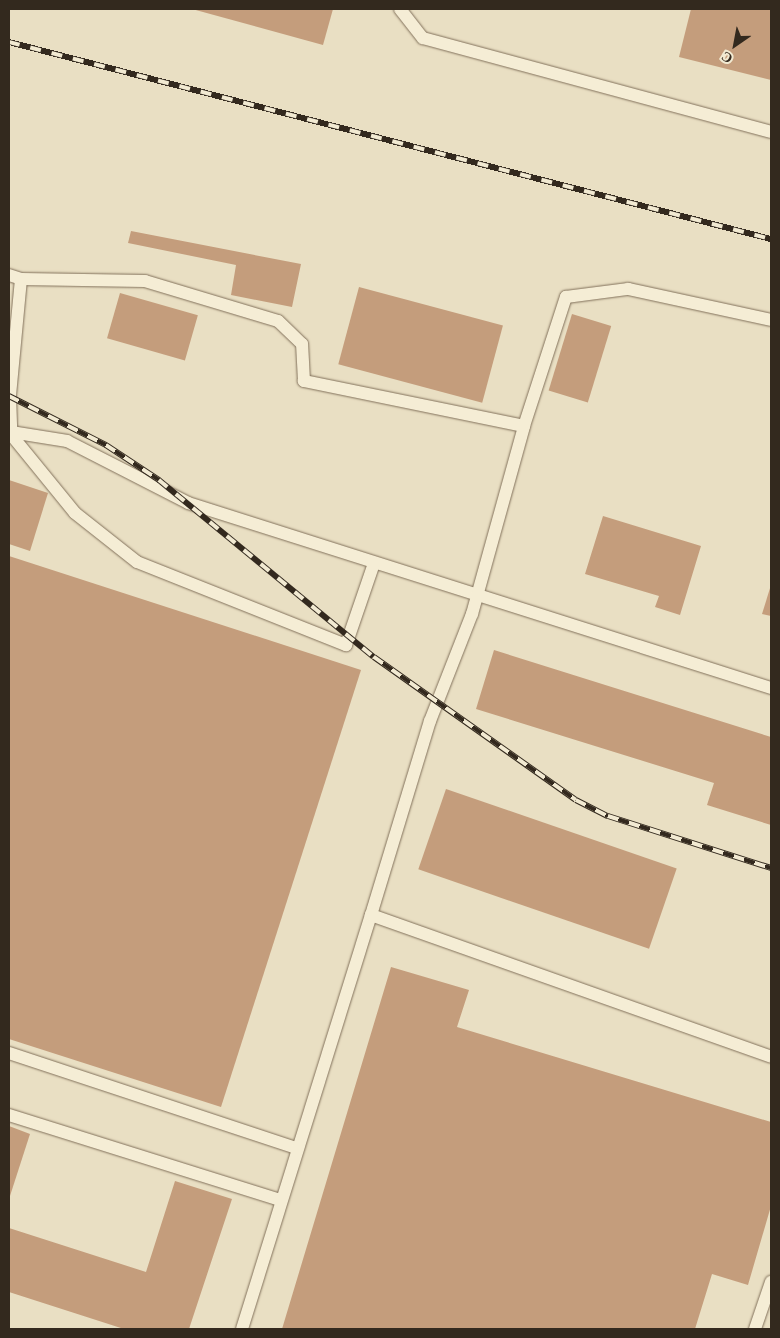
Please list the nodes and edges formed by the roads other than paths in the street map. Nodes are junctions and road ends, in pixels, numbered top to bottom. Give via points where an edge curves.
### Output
1 (400, 9) edge
2 (771, 132) edge
3 (9, 275) edge
4 (22, 279) junction
5 (771, 320) edge
6 (524, 426) junction
7 (10, 432) edge
8 (374, 563) junction
9 (477, 596) junction
10 (771, 688) edge
11 (371, 915) junction
12 (9, 1053) edge
13 (771, 1057) edge
14 (9, 1116) edge
15 (296, 1148) junction
16 (280, 1200) junction
17 (771, 1282) edge
18 (242, 1329) edge
19 (755, 1329) edge

1 - 2 lane via 423,38
3 - 4 lane
4 - 6 lane via 155,283 278,321 302,344 304,381
4 - 7 lane via 10,396
5 - 6 lane via 628,290 566,297
6 - 9 lane
7 - 8 lane via 67,441 188,503
7 - 8 lane via 75,513 137,562 346,645
8 - 9 lane
9 - 10 lane
9 - 11 lane via 430,721
11 - 13 lane
11 - 15 lane
12 - 15 lane
14 - 16 lane
15 - 16 lane
16 - 18 lane
17 - 19 lane

